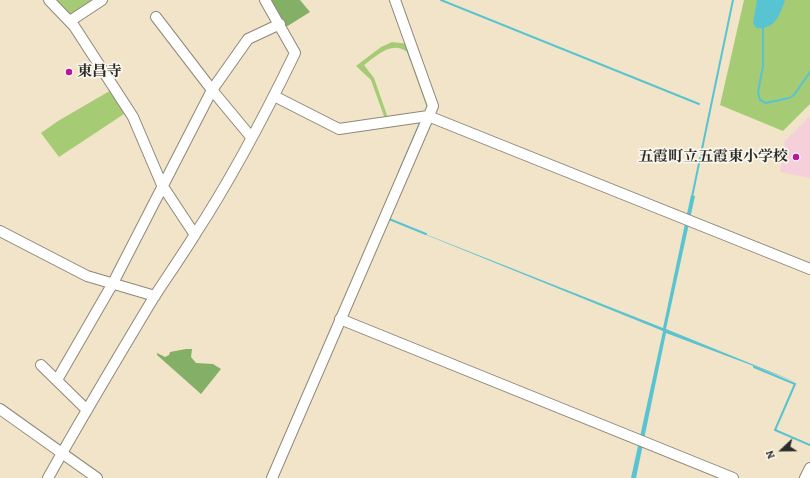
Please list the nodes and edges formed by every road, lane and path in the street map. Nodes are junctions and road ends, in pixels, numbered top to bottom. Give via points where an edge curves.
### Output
1 (50, 0) edge
2 (102, 0) edge
3 (265, 0) edge
4 (395, 0) edge
5 (156, 17) dead end
6 (70, 21) junction
7 (280, 24) junction
8 (212, 90) junction
9 (274, 96) junction
10 (428, 116) junction
11 (251, 137) junction
12 (162, 185) junction
13 (0, 231) edge
14 (195, 235) junction
15 (810, 269) edge
16 (113, 283) junction
17 (155, 296) junction
18 (340, 320) junction
19 (41, 365) dead end
20 (57, 380) junction
21 (0, 409) edge
22 (87, 410) junction
23 (63, 452) junction
24 (810, 468) edge
25 (48, 478) edge
26 (97, 478) edge
27 (272, 478) edge
28 (733, 478) edge
29 (805, 478) edge

1 - 6 street
2 - 6 street
3 - 7 street
4 - 10 street via 433,106
5 - 8 street
6 - 12 street via 132,117
7 - 8 street via 248,39
7 - 9 street via 295,52
8 - 11 street
8 - 12 street
9 - 10 street via 339,129
9 - 11 street
10 - 15 street
10 - 18 street
11 - 14 street
12 - 14 street
12 - 16 street
13 - 16 street via 87,276
14 - 17 street
16 - 17 street
16 - 20 street
17 - 22 street
18 - 27 street
18 - 28 street
19 - 20 street
20 - 22 street
21 - 23 street
22 - 23 street
23 - 25 street
23 - 26 street
24 - 29 street

